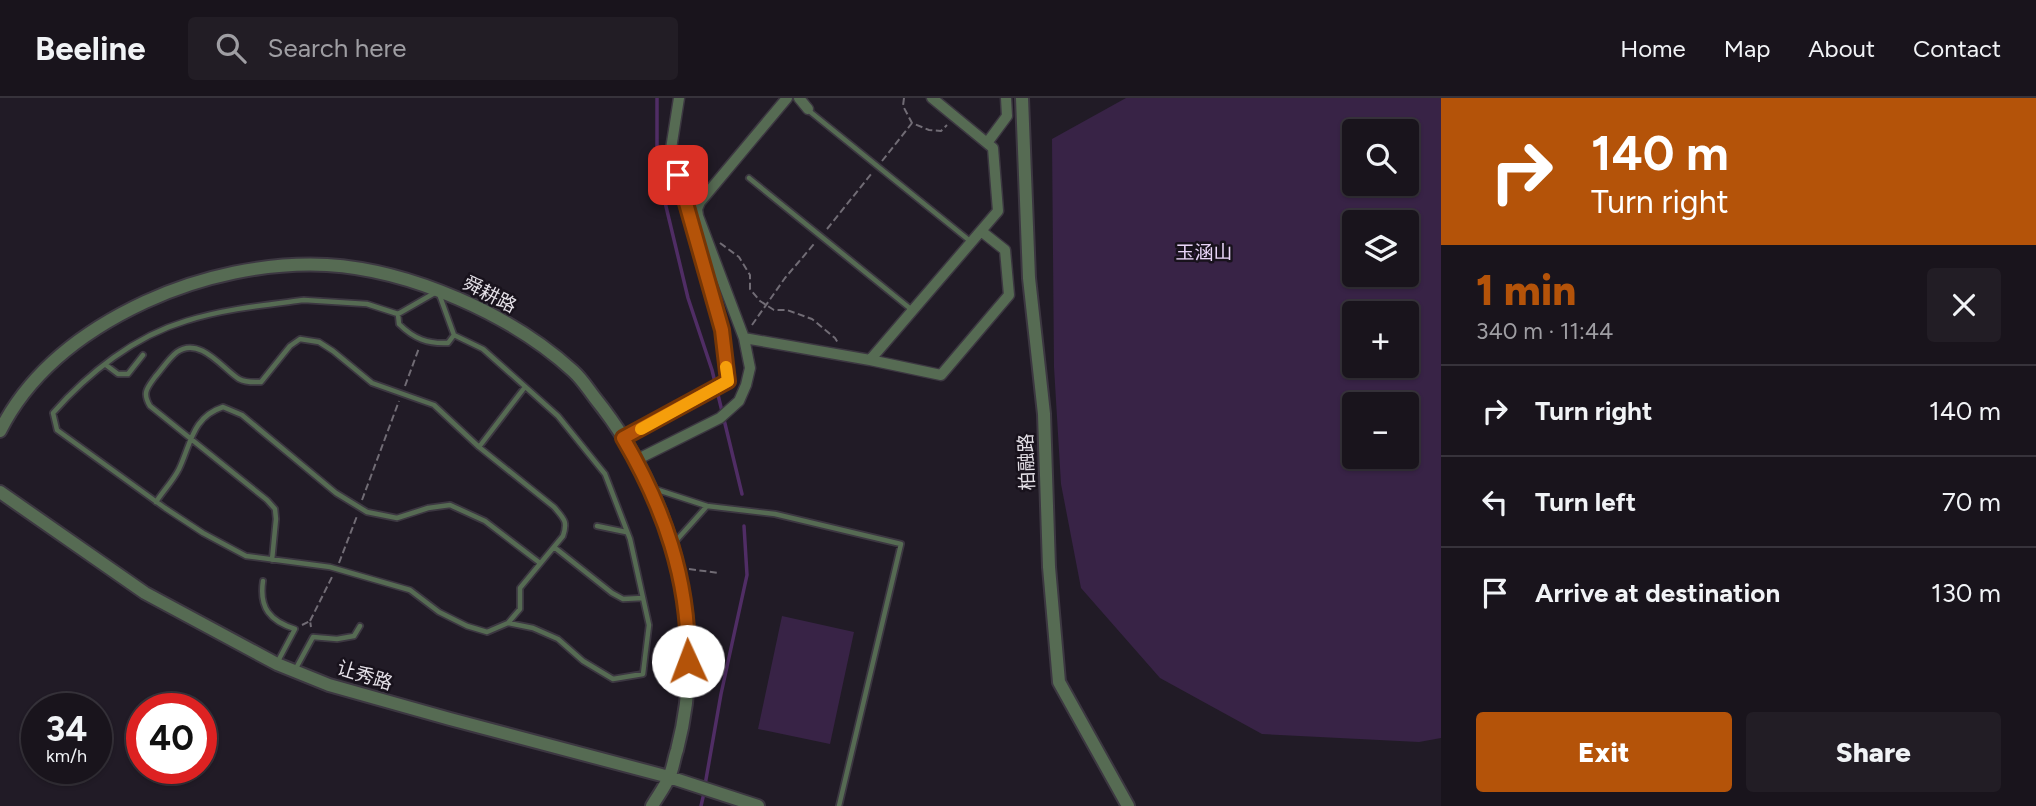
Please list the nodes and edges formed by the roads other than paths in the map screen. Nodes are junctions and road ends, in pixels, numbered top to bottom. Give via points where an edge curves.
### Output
1 (679, 98) edge
2 (787, 98) edge
3 (799, 98) edge
4 (932, 98) edge
5 (1006, 98) edge
6 (1022, 98) edge
7 (808, 109) joint
8 (987, 143) junction
9 (749, 178) dead end
10 (981, 231) junction
11 (971, 242) junction
12 (438, 291) junction
13 (912, 311) junction
14 (398, 314) junction
15 (454, 335) junction
16 (744, 338) junction
17 (143, 355) dead end
18 (870, 360) junction
19 (106, 365) junction
20 (525, 387) junction
21 (0, 431) edge
22 (623, 438) junction
23 (191, 440) junction
24 (479, 447) junction
25 (636, 460) junction
26 (650, 487) junction
27 (0, 492) edge
28 (156, 502) junction
29 (708, 506) junction
30 (597, 526) dead end
31 (627, 532) junction
32 (672, 545) junction
33 (554, 547) junction
34 (272, 559) junction
35 (540, 563) junction
36 (263, 582) dead end
37 (643, 598) junction
38 (508, 623) junction
39 (360, 626) dead end
40 (277, 664) junction
41 (295, 671) junction
42 (669, 777) junction
43 (652, 806) edge
44 (758, 806) edge
45 (839, 806) edge
46 (1128, 806) edge

1 - 22 street via 671,149 722,330 728,381
2 - 16 street via 697,209
3 - 7 street
4 - 8 street
5 - 8 street via 1007,116
6 - 46 street, 柏融路 via 1029,278 1044,414 1049,567 1059,682
7 - 11 lane
8 - 10 street via 993,148 999,211
9 - 13 lane
10 - 11 street
10 - 18 street via 1005,250 1009,295 950,365 941,375
11 - 13 street
12 - 14 lane
12 - 15 lane
12 - 21 street, 舜耕路 via 365,270 327,265 209,278 117,315 64,351 36,377
12 - 22 street, 舜耕路 via 485,311 565,364
13 - 18 street
14 - 15 lane via 398,324 422,341 448,343
14 - 19 lane via 367,304 304,300 239,309 185,321 140,340
15 - 20 lane via 483,349
16 - 18 street
16 - 25 street via 750,368 739,401 724,414
17 - 19 lane via 128,374 118,374
19 - 28 lane via 54,413 57,430
20 - 24 lane
20 - 31 lane via 558,416 605,474
22 - 25 street, 舜耕路
23 - 24 lane via 145,398 146,389 178,351 205,351 251,383 261,382 300,339 333,351 372,383 434,405
23 - 28 lane via 178,471
23 - 34 lane via 275,509
23 - 35 lane via 210,411 223,407 242,415 336,493 367,512 397,518 450,505 485,521
24 - 33 lane via 564,519 563,536
25 - 26 street, 舜耕路
26 - 29 lane
26 - 32 street, 舜耕路
27 - 40 street, 让秀路 via 145,593
28 - 34 lane via 246,556
29 - 32 lane
29 - 45 lane via 775,514 901,544
30 - 31 lane
31 - 37 lane
32 - 42 street, 舜耕路 via 689,645 682,729
33 - 35 lane
33 - 37 lane via 612,593 623,599
34 - 38 lane via 337,569 410,590 439,612 487,632
35 - 38 lane via 520,587 520,609
36 - 40 lane via 261,595 268,613 295,629
37 - 38 lane via 649,625 643,674 613,679 558,639
39 - 41 lane via 354,636 313,637
40 - 41 street, 让秀路
41 - 42 street, 让秀路 via 330,685
42 - 43 street, 舜耕路
42 - 44 street, 让秀路

